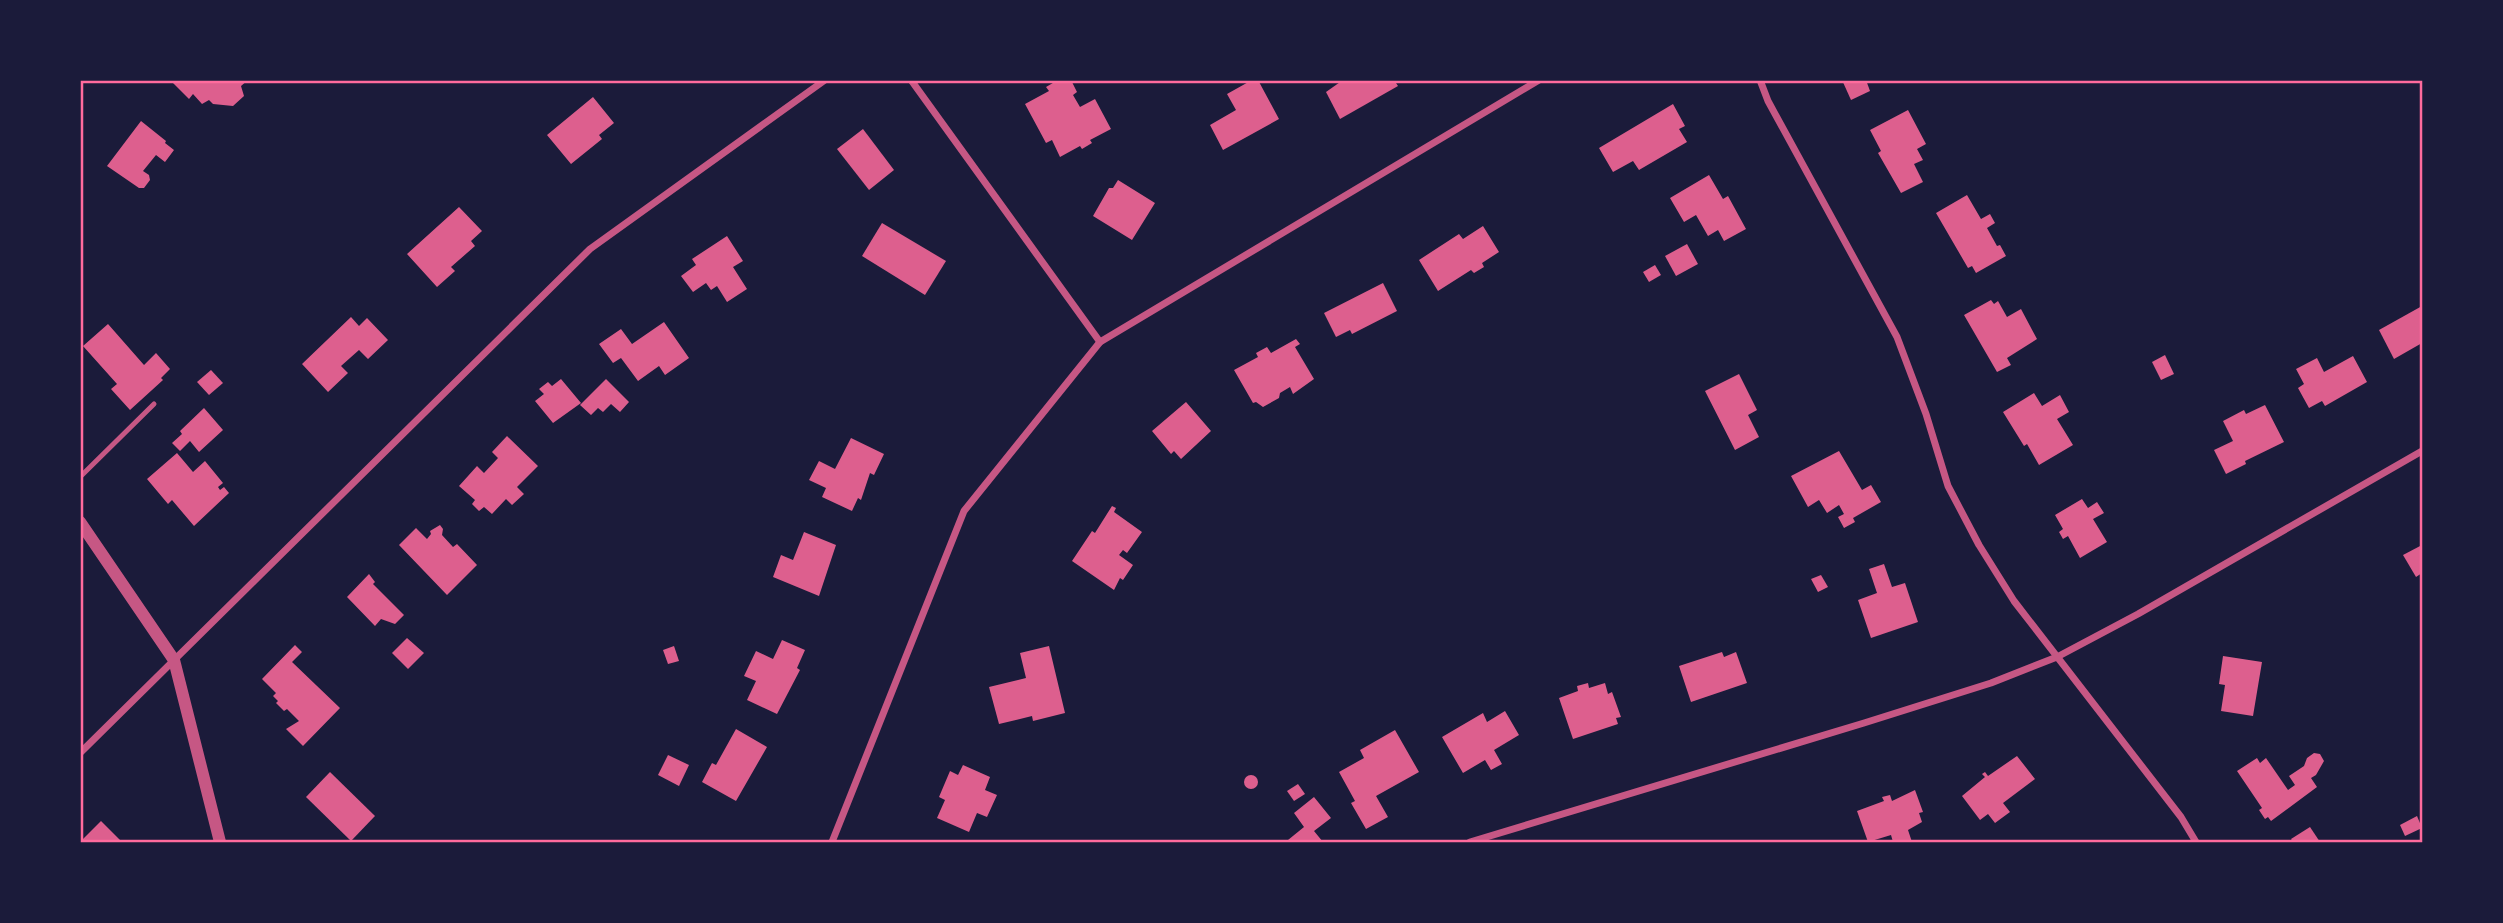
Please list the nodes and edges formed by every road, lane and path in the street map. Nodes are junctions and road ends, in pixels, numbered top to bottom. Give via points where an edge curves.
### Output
1 (825, 80) edge
2 (911, 80) edge
3 (1539, 80) edge
4 (1760, 80) edge
5 (1100, 342) junction
6 (154, 404) dead end
7 (2423, 451) edge
8 (80, 477) edge
9 (80, 522) edge
10 (2057, 657) junction
11 (174, 660) junction
12 (80, 753) edge
13 (220, 842) edge
14 (832, 842) edge
15 (1470, 842) edge
16 (2196, 842) edge

1 - 11 street via 590,249
2 - 5 street
3 - 5 street
4 - 10 street via 1897,337 1948,486 2014,601
5 - 14 street via 964,511
6 - 8 lane
7 - 10 street
9 - 11 street
10 - 15 street via 1864,723
10 - 16 street via 2182,817
11 - 12 street
11 - 13 street

